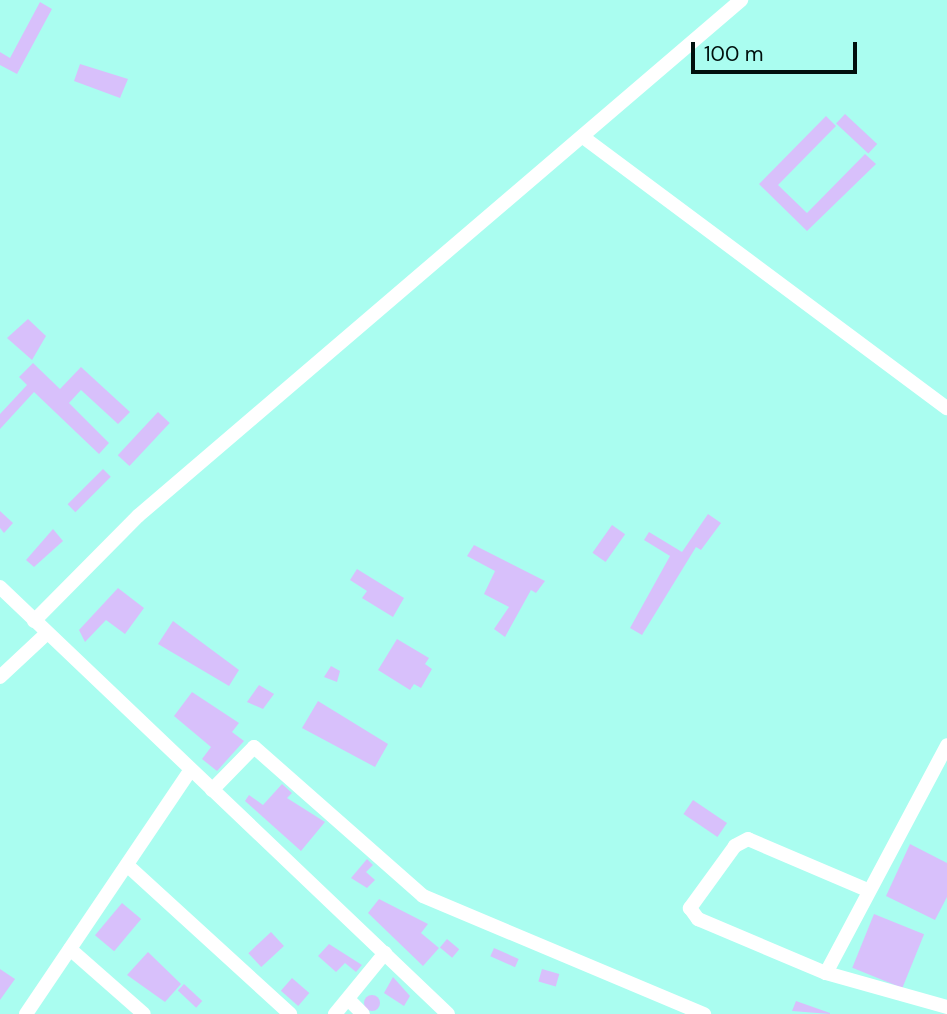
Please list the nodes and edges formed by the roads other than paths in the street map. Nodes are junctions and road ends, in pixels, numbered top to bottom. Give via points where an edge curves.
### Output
1 (741, 0) edge
2 (583, 137) junction
3 (947, 408) edge
4 (0, 587) edge
5 (34, 621) junction
6 (47, 633) junction
7 (0, 677) edge
8 (947, 745) edge
9 (191, 769) junction
10 (212, 790) junction
11 (127, 865) junction
12 (865, 889) junction
13 (70, 949) junction
14 (385, 953) junction
15 (826, 974) junction
16 (348, 999) junction
17 (947, 1007) edge
18 (26, 1014) edge
19 (144, 1014) edge
20 (290, 1014) edge
21 (335, 1014) edge
22 (363, 1014) edge
23 (448, 1014) edge
24 (704, 1014) edge

1 - 2 street
2 - 3 street
2 - 5 street via 138,516
4 - 5 street
5 - 6 street
6 - 7 street
6 - 9 street
8 - 12 street
9 - 10 street
9 - 11 street
10 - 14 street
10 - 24 street via 254,747 423,896
11 - 13 street
11 - 20 street
12 - 15 street
12 - 15 street via 748,839 735,846 692,903 698,919
13 - 18 street
13 - 19 street
14 - 16 street
14 - 23 street
15 - 17 street
16 - 21 street
16 - 22 street

